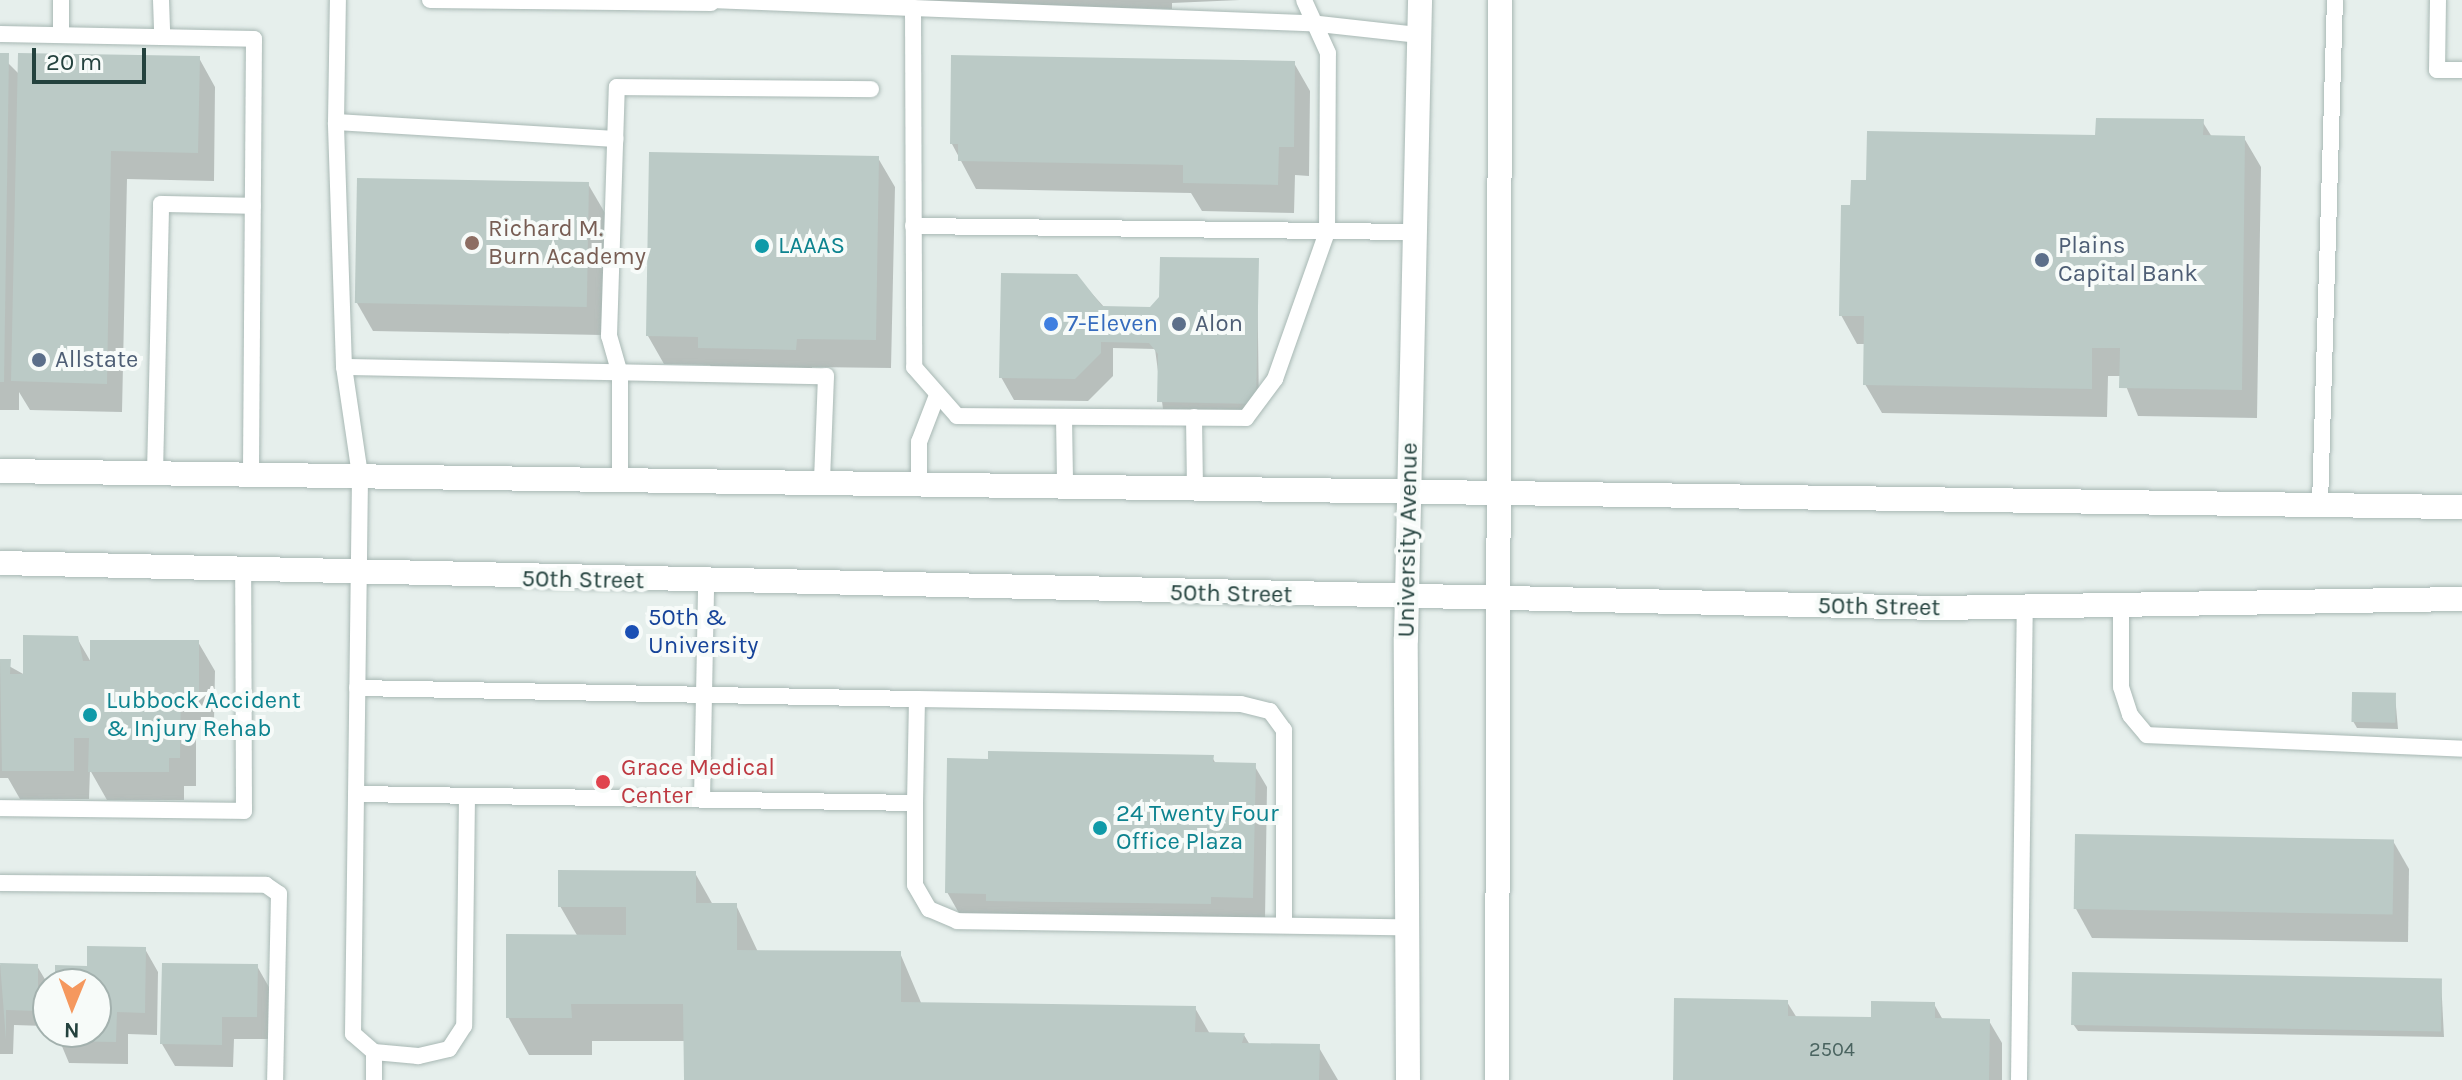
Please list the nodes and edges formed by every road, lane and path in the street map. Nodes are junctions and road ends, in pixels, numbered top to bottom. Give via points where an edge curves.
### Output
1 (61, 0) edge
2 (161, 0) edge
3 (338, 0) edge
4 (430, 0) edge
5 (1304, 0) edge
6 (1420, 0) edge
7 (1500, 0) edge
8 (2335, 0) edge
9 (2438, 0) edge
10 (711, 2) edge
11 (913, 8) junction
12 (1310, 23) junction
13 (0, 34) edge
14 (61, 35) junction
15 (1419, 35) junction
16 (162, 37) junction
17 (2462, 70) edge
18 (871, 89) dead end
19 (336, 122) junction
20 (615, 139) junction
21 (253, 206) junction
22 (913, 226) junction
23 (1327, 232) junction
24 (1414, 232) junction
25 (344, 367) junction
26 (620, 374) junction
27 (936, 398) junction
28 (1064, 417) junction
29 (1194, 417) junction
30 (0, 471) edge
31 (155, 473) junction
32 (251, 474) junction
33 (360, 475) junction
34 (620, 478) junction
35 (822, 478) junction
36 (919, 481) junction
37 (1065, 483) junction
38 (1195, 485) junction
39 (1409, 488) junction
40 (1496, 491) junction
41 (2320, 504) junction
42 (2462, 507) edge
43 (0, 563) edge
44 (243, 570) junction
45 (358, 575) junction
46 (706, 583) junction
47 (1408, 598) junction
48 (2462, 599) edge
49 (1494, 601) junction
50 (2121, 604) junction
51 (2025, 606) junction
52 (357, 688) junction
53 (704, 694) junction
54 (917, 699) junction
55 (2462, 749) edge
56 (356, 794) junction
57 (467, 796) junction
58 (702, 799) junction
59 (915, 803) junction
60 (0, 808) edge
61 (0, 883) edge
62 (1284, 925) junction
63 (1407, 927) junction
64 (374, 1052) junction
65 (275, 1080) edge
66 (374, 1080) edge
67 (1408, 1080) edge
68 (1497, 1080) edge
69 (2019, 1080) edge

1 - 14 lane
2 - 16 lane
3 - 19 lane
4 - 10 lane
5 - 12 lane
6 - 15 main road, University Avenue
7 - 40 main road
8 - 41 lane
9 - 17 lane via 2437,70
10 - 11 lane
11 - 12 lane
11 - 22 lane
12 - 15 lane
12 - 23 lane via 1328,53
13 - 14 lane
14 - 16 lane
15 - 24 main road, University Avenue
16 - 21 lane via 254,39
18 - 20 lane via 617,87
19 - 20 lane
19 - 25 lane
20 - 26 lane via 609,336
21 - 31 lane via 161,204
21 - 32 lane
22 - 23 lane
22 - 27 lane via 914,367
23 - 24 lane
23 - 29 lane via 1275,379 1246,418
24 - 39 main road, University Avenue
25 - 26 lane
25 - 33 lane
26 - 34 lane
26 - 35 lane via 826,376
27 - 28 lane via 957,416
27 - 36 lane via 919,442
28 - 29 lane
28 - 37 lane
29 - 38 lane
30 - 31 main road
31 - 32 main road
32 - 33 main road
33 - 34 main road
33 - 45 lane
34 - 35 main road
35 - 36 main road
36 - 37 main road
37 - 38 main road
38 - 39 main road
39 - 40 main road
39 - 47 main road, University Avenue
40 - 41 main road
40 - 49 main road
41 - 42 main road
43 - 44 main road, 50th Street
44 - 45 main road, 50th Street
44 - 60 lane via 244,811
45 - 46 main road, 50th Street
45 - 52 lane
46 - 47 main road, 50th Street
46 - 53 lane
47 - 49 main road, 50th Street
47 - 63 main road, University Avenue
48 - 50 main road, 50th Street
49 - 51 main road, 50th Street
49 - 68 main road
50 - 51 main road, 50th Street
50 - 55 lane via 2121,687 2130,715 2147,735
51 - 69 lane
52 - 53 lane
52 - 56 lane
53 - 54 lane
53 - 58 lane
54 - 59 lane
54 - 62 lane via 1241,704 1270,711 1284,730
56 - 57 lane
56 - 64 lane via 353,1034
57 - 58 lane
57 - 64 lane via 464,1026 449,1049 418,1056
58 - 59 lane
59 - 62 lane via 915,885 929,909 957,921
61 - 65 lane via 266,885 279,894
62 - 63 lane
63 - 67 main road, University Avenue
64 - 66 lane

